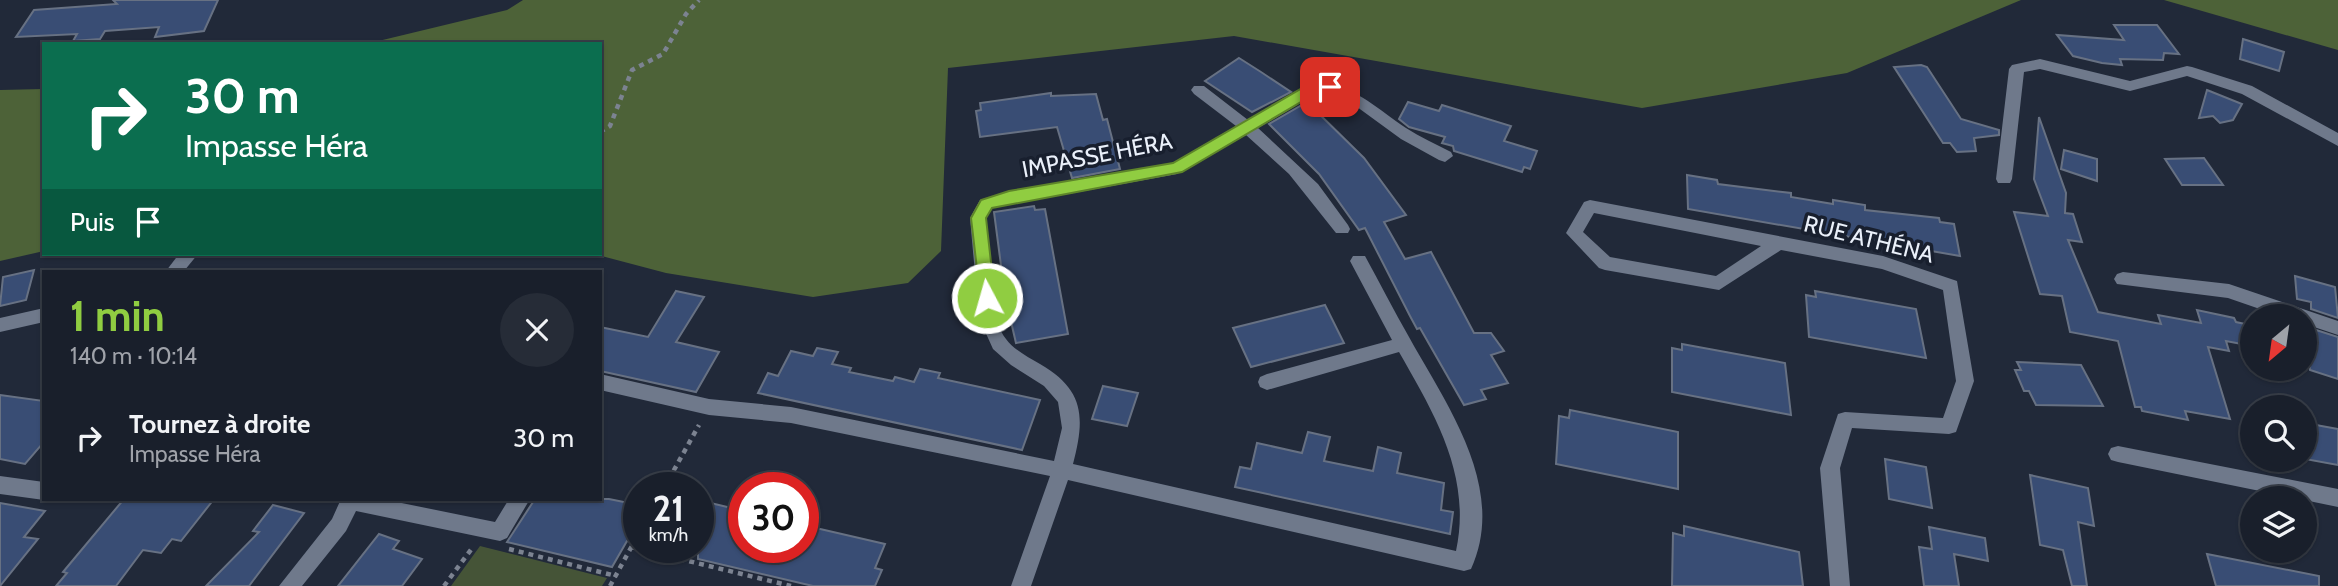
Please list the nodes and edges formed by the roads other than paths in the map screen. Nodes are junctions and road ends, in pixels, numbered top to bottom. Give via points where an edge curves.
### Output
1 (1199, 90) dead end
2 (1249, 127) junction
3 (2338, 140) edge
4 (1445, 156) dead end
5 (2004, 179) dead end
6 (1342, 229) dead end
7 (1778, 243) junction
8 (187, 256) edge
9 (1359, 261) dead end
10 (175, 270) edge
11 (2123, 279) dead end
12 (2266, 304) edge
13 (42, 315) edge
14 (2317, 321) edge
15 (0, 325) edge
16 (2338, 328) edge
17 (1403, 344) junction
18 (602, 382) edge
19 (1267, 382) dead end
20 (2118, 454) dead end
21 (1060, 472) junction
22 (0, 485) edge
23 (42, 491) edge
24 (2338, 498) edge
25 (351, 501) edge
26 (356, 501) edge
27 (519, 501) edge
28 (289, 586) edge
29 (1020, 586) edge
30 (1840, 586) edge

1 - 2 street
2 - 4 street, IMPASSE HÉRA via 1309,91 1330,87 1355,97 1401,132
2 - 6 street via 1320,194
2 - 21 street, IMPASSE HÉRA via 1177,168 1009,197 986,204 978,218 989,325 1010,356 1032,366 1066,397 1071,413
3 - 5 street via 2247,90 2187,71 2130,86 2040,64 2017,69
7 - 7 street, RUE ATHÉNA via 1590,206 1574,233 1605,263 1719,283
7 - 30 street, RUE ATHÉNA via 1883,263 1951,286 1965,381 1948,426 1845,420 1830,468
8 - 10 street
9 - 17 street
11 - 12 street via 2229,291
13 - 15 street
14 - 16 street
17 - 19 street
17 - 21 street via 1458,440 1471,520 1464,562
18 - 21 street via 709,407 791,415
20 - 24 street
21 - 29 street, IMPASSE HÉRA
22 - 23 street
25 - 28 street via 339,525
26 - 27 street via 500,532

